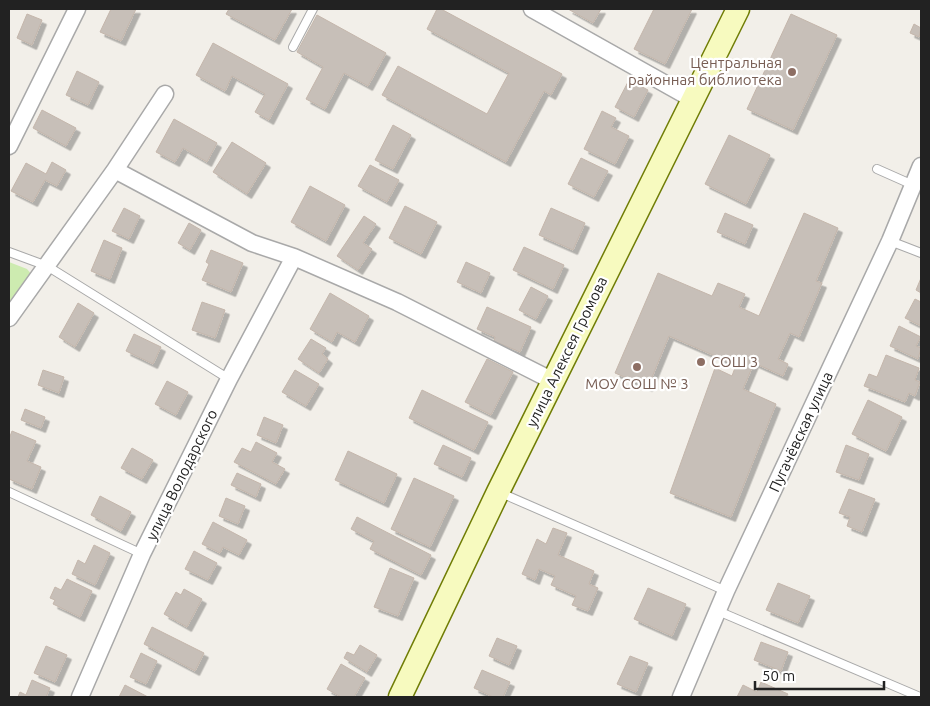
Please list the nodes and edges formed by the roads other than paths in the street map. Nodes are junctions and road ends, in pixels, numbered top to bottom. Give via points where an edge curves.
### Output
1 (77, 9) edge
2 (313, 9) edge
3 (532, 9) edge
4 (738, 9) edge
5 (293, 47) dead end
6 (165, 94) dead end
7 (694, 100) junction
8 (9, 146) edge
9 (921, 166) edge
10 (877, 169) dead end
11 (115, 170) junction
12 (913, 185) junction
13 (890, 240) junction
14 (9, 252) edge
15 (921, 253) edge
16 (294, 257) junction
17 (48, 266) junction
18 (9, 318) edge
19 (230, 379) junction
20 (553, 381) junction
21 (9, 492) edge
22 (498, 492) junction
23 (142, 554) junction
24 (726, 591) junction
25 (718, 611) junction
26 (80, 697) edge
27 (400, 697) edge
28 (681, 697) edge
29 (920, 697) edge

1 - 8 street
2 - 5 lane
3 - 7 street
4 - 7 street, улица Алексея Громова
6 - 11 street
7 - 20 street, улица Алексея Громова
9 - 12 street, Пугачёвская улица
10 - 12 lane
11 - 16 street via 252,242
11 - 17 street
12 - 13 street, Пугачёвская улица
13 - 15 lane
13 - 24 street, Пугачёвская улица
14 - 17 lane
16 - 19 street, улица Володарского
16 - 20 street via 397,302
17 - 18 street
17 - 19 lane
19 - 23 street, улица Володарского
20 - 22 street, улица Алексея Громова
21 - 23 lane
22 - 24 lane
22 - 27 street, улица Алексея Громова
23 - 26 street, улица Володарского
24 - 25 street, Пугачёвская улица
25 - 28 street, Пугачёвская улица
25 - 29 lane

